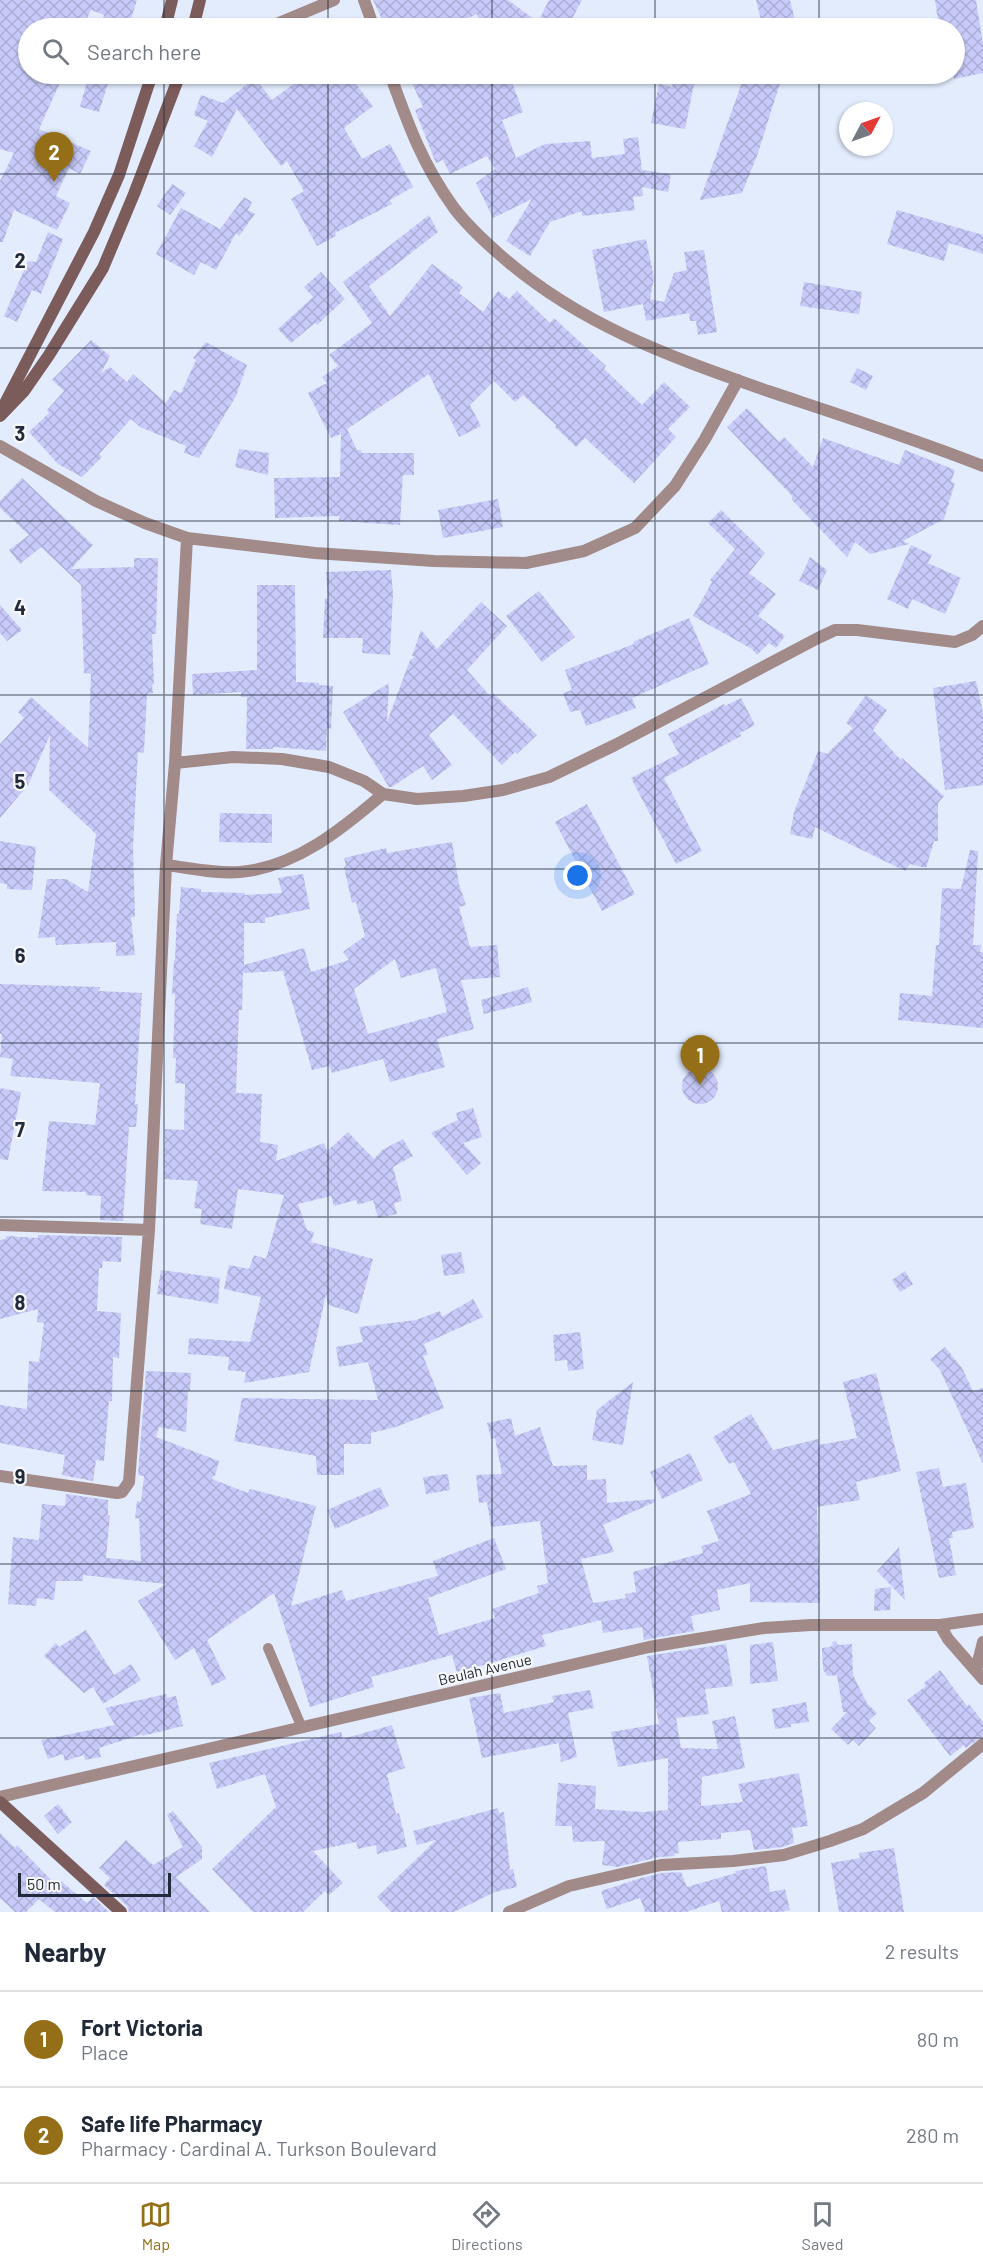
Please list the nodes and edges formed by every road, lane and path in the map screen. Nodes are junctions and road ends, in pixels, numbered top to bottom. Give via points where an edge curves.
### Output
1 (172, 0) edge
2 (200, 0) edge
3 (334, 0) edge
4 (364, 0) edge
5 (168, 18) edge
6 (196, 18) edge
7 (291, 18) edge
8 (370, 18) edge
9 (149, 84) edge
10 (176, 84) edge
11 (393, 84) edge
12 (738, 380) junction
13 (0, 414) edge
14 (0, 446) edge
15 (981, 462) edge
16 (188, 538) junction
17 (983, 626) edge
18 (175, 763) junction
19 (383, 795) junction
20 (166, 865) junction
21 (0, 1225) edge
22 (149, 1230) junction
23 (0, 1476) edge
24 (983, 1619) edge
25 (940, 1625) junction
26 (983, 1642) edge
27 (268, 1648) dead end
28 (979, 1675) edge
29 (302, 1728) junction
30 (983, 1744) edge
31 (0, 1797) edge
32 (0, 1802) edge
33 (121, 1912) edge
34 (509, 1912) edge

1 - 5 street
2 - 6 street
3 - 7 street
4 - 8 street
9 - 13 street via 119,174 94,232
10 - 13 street via 103,267 49,356 24,391
11 - 12 street via 428,169 456,210 509,263 561,302 623,336
12 - 15 street
12 - 16 street via 675,486 635,528 584,551 526,563 434,561 315,553
14 - 16 street via 96,501
16 - 18 street
17 - 19 street via 955,642 836,630 549,777 463,796 417,799
18 - 19 street via 233,757 282,759 328,767 364,781
18 - 20 street
19 - 20 street via 326,840 267,867 215,872
20 - 22 street
21 - 22 street
22 - 23 street via 126,1488 117,1493
24 - 25 street, Beulah Avenue
25 - 28 street
25 - 29 street, Beulah Avenue via 764,1628 649,1647
26 - 28 street
27 - 29 lane
29 - 31 street, Beulah Avenue
30 - 34 street via 923,1793 863,1828 830,1841 784,1855 661,1865 569,1886
32 - 33 street

